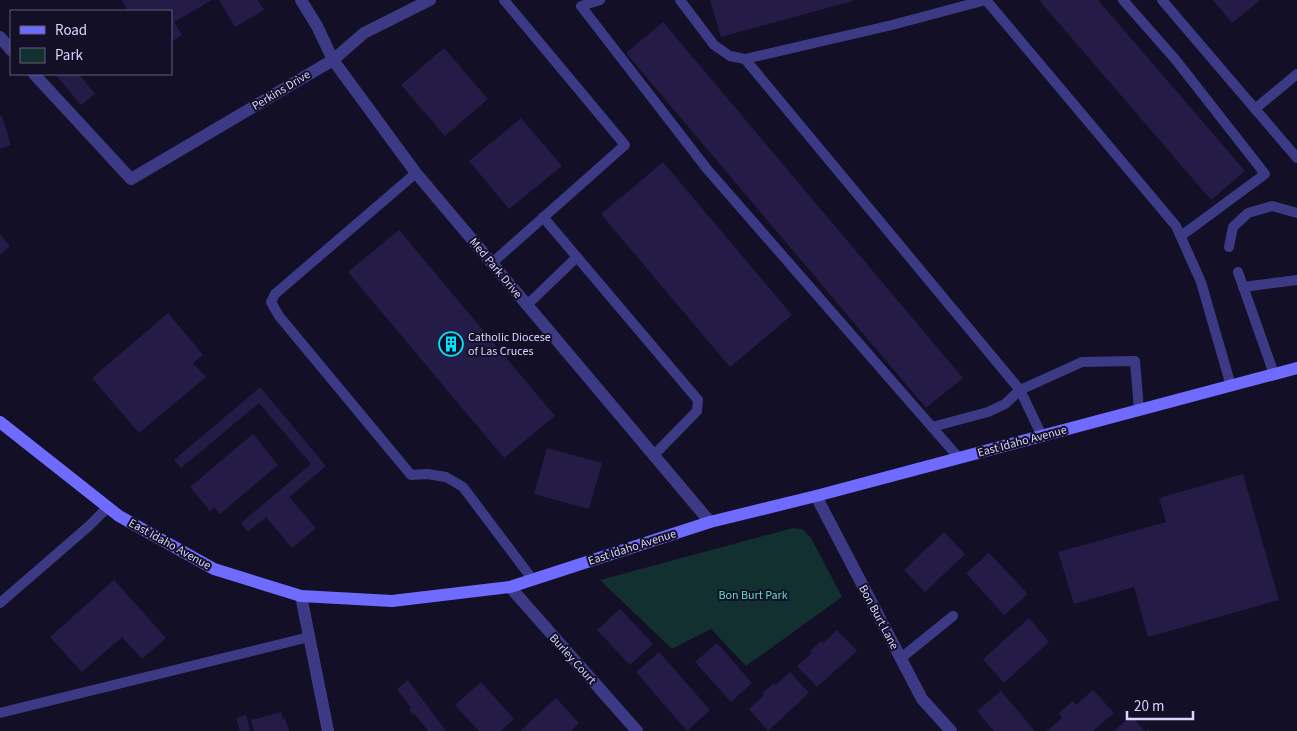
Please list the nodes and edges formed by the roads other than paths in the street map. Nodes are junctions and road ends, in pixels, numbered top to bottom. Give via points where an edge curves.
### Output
1 (301, 0) edge
2 (430, 0) edge
3 (504, 0) edge
4 (600, 0) edge
5 (680, 0) edge
6 (987, 0) edge
7 (1123, 0) edge
8 (1162, 0) edge
9 (0, 37) edge
10 (10, 49) edge
11 (745, 59) junction
12 (333, 60) junction
13 (1297, 74) edge
14 (35, 75) edge
15 (1255, 109) junction
16 (1297, 158) edge
17 (416, 172) junction
18 (1297, 213) edge
19 (543, 217) junction
20 (1181, 236) junction
21 (1229, 247) dead end
22 (577, 257) junction
23 (492, 263) junction
24 (1238, 272) dead end
25 (1297, 280) edge
26 (1243, 288) junction
27 (527, 305) junction
28 (1297, 368) edge
29 (1274, 374) junction
30 (1231, 386) junction
31 (1020, 390) junction
32 (1139, 410) junction
33 (0, 422) edge
34 (932, 427) junction
35 (1042, 436) junction
36 (654, 455) junction
37 (959, 458) junction
38 (816, 496) junction
39 (108, 507) junction
40 (710, 522) junction
41 (534, 580) junction
42 (510, 587) junction
43 (301, 596) junction
44 (0, 603) edge
45 (953, 616) dead end
46 (309, 638) junction
47 (901, 658) junction
48 (0, 713) edge
49 (328, 731) edge
50 (637, 731) edge
51 (951, 731) edge

1 - 12 street, Med Park Drive via 318,26
2 - 12 street, Perkins Drive via 364,33
3 - 19 lane via 625,145
4 - 34 lane via 581,6 707,169
5 - 11 lane via 714,45 730,56
6 - 11 lane
6 - 20 lane
7 - 20 lane via 1175,59 1265,174
8 - 15 lane
9 - 10 street
11 - 31 lane
12 - 14 street, Perkins Drive via 131,179
12 - 17 street, Med Park Drive
13 - 15 lane
15 - 16 lane
17 - 23 street, Med Park Drive
17 - 41 lane via 275,294 272,302 279,316 411,475 446,477 463,486
18 - 21 lane via 1272,206 1248,213 1233,227
19 - 22 lane
19 - 23 lane
20 - 30 lane via 1201,282
22 - 27 lane
22 - 36 lane via 698,400 697,410
23 - 27 street, Med Park Drive
24 - 26 lane
25 - 26 lane
26 - 29 lane
27 - 36 street, Med Park Drive
28 - 29 street, East Idaho Avenue
29 - 30 street, East Idaho Avenue
30 - 32 street, East Idaho Avenue
31 - 32 lane via 1082,362 1135,361
31 - 34 lane via 1005,404 988,412
31 - 35 lane
32 - 35 street, East Idaho Avenue
33 - 39 street, East Idaho Avenue
34 - 37 lane
35 - 37 street, East Idaho Avenue
36 - 40 street, Med Park Drive
37 - 38 street, East Idaho Avenue
38 - 40 street, East Idaho Avenue
38 - 47 street, Bon Burt Lane
39 - 43 street, East Idaho Avenue via 214,569
39 - 44 lane
40 - 41 street, East Idaho Avenue
41 - 42 street, East Idaho Avenue
42 - 43 street, East Idaho Avenue via 392,602
42 - 50 street, Burley Court
43 - 46 street
45 - 47 lane
46 - 48 lane
46 - 49 street
47 - 51 street, Bon Burt Lane via 922,699

